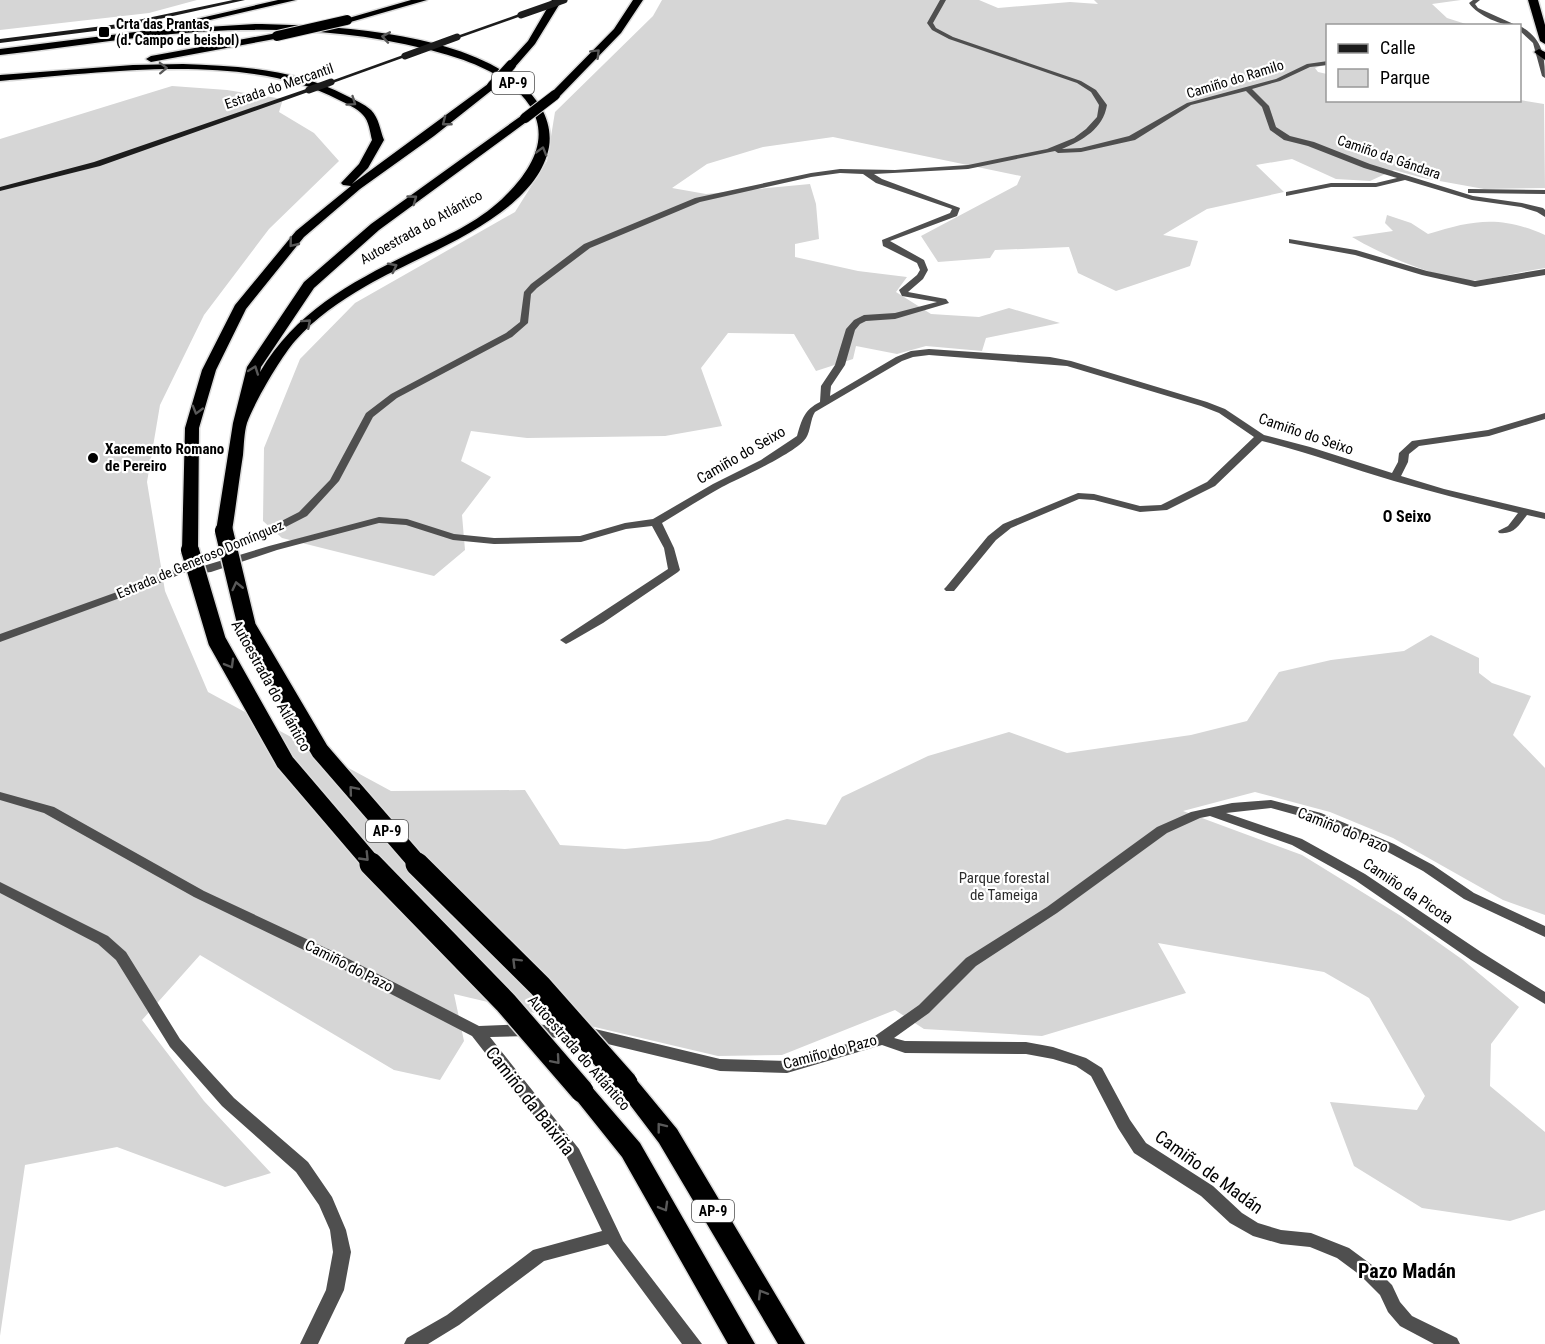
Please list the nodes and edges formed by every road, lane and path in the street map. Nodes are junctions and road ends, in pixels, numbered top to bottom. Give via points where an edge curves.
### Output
1 (242, 0) edge
2 (291, 0) edge
3 (422, 0) edge
4 (557, 0) edge
5 (564, 0) edge
6 (638, 0) edge
7 (943, 0) edge
8 (1477, 0) edge
9 (1534, 2) edge
10 (1510, 24) edge
11 (1521, 30) edge
12 (0, 41) edge
13 (1545, 41) edge
14 (0, 51) edge
15 (1542, 54) edge
16 (1326, 63) edge
17 (1545, 75) edge
18 (0, 77) edge
19 (1248, 88) junction
20 (1049, 152) junction
21 (866, 172) junction
22 (1405, 178) junction
23 (1419, 182) junction
24 (0, 189) edge
25 (1545, 192) edge
26 (1289, 194) dead end
27 (1545, 215) edge
28 (316, 220) junction
29 (1292, 242) dead end
30 (1545, 272) edge
31 (824, 401) junction
32 (1545, 416) edge
33 (240, 423) junction
34 (1260, 437) junction
35 (1395, 478) junction
36 (1525, 511) junction
37 (1545, 516) edge
38 (656, 522) junction
39 (1503, 531) dead end
40 (163, 578) junction
41 (950, 589) dead end
42 (0, 638) edge
43 (566, 640) dead end
44 (0, 796) edge
45 (1211, 812) junction
46 (0, 886) edge
47 (1545, 933) edge
48 (1545, 999) edge
49 (477, 1032) junction
50 (880, 1039) junction
51 (611, 1236) junction
52 (309, 1344) edge
53 (413, 1344) edge
54 (693, 1344) edge
55 (742, 1344) edge
56 (792, 1344) edge
57 (1452, 1344) edge

1 - 12 street via 119,26
2 - 14 highway via 135,31
3 - 18 highway, bridge via 215,49
4 -> 28 highway, Autoestrada do Atlántico / AP-9, bridge via 532,42 492,86
5 - 24 street, Estrada do Mercantil, bridge via 97,164
33 -> 6 highway, Autoestrada do Atlántico / AP-9, bridge via 254,367 309,285 375,227 555,95 618,31
7 - 20 street, Estrada de Generoso Domínguez via 930,23 934,29 1094,91 1103,105 1101,117 1077,140
8 - 10 street via 1472,3 1476,9
9 - 13 highway
11 - 15 street via 1536,42
33 -> 14 highway, Autoestrada do Atlántico / AP-9 via 278,354 307,322 341,295 479,221 527,182 543,151 545,127 541,114 510,80 471,60 401,39 332,29 214,28
15 - 17 street
16 - 19 street, Camiño do Ramilo via 1309,65 1278,80
18 -> 28 highway, Autoestrada do Atlántico / AP-9 via 195,67 293,78 336,92 369,114 378,140 364,166
19 - 20 street, Camiño do Ramilo via 1189,104 1132,138 1081,150
19 - 22 street, Camiño da Gándara via 1265,106 1273,128 1287,138
20 - 21 street, Estrada de Generoso Domínguez via 968,166
21 - 31 street via 879,181 956,208 954,214 886,240 886,244 921,262 924,270 903,290 905,294 945,303 857,322 851,329 840,365 826,386
21 - 40 street, Estrada de Generoso Domínguez via 811,175 718,194 588,246 534,286 527,294 524,322 509,335 394,396 369,415 334,481 303,514
22 - 23 street, Camiño da Gándara
22 - 26 street via 1376,185 1331,184
23 - 25 street via 1484,192
23 - 27 street, Camiño da Gándara via 1472,198 1522,205
28 -> 55 highway, Autoestrada do Atlántico / AP-9, bridge via 240,308 209,370 192,428 190,550 217,641 285,762 357,849 506,1003 631,1150
29 - 30 street via 1356,253 1475,284
31 - 34 street, Camiño do Seixo via 911,354 1050,360 1204,404 1222,411
31 - 38 street, Camiño do Seixo via 807,417 802,437 795,443
32 - 35 street via 1489,433 1416,443 1404,453
56 -> 33 highway, Autoestrada do Atlántico / AP-9, bridge via 668,1136 626,1083 540,986 406,853 321,751 247,627 224,531
34 - 35 street, Camiño do Seixo
34 - 41 street via 1211,484 1163,508 1140,509 1078,496 1007,526 992,538
35 - 36 street, Camiño do Seixo
36 - 37 street, Camiño do Seixo
36 - 39 street via 1512,528
38 - 40 street, Camiño do Seixo via 581,539 494,541 453,537 407,522 379,520 207,570
38 - 43 street via 669,548 674,570
40 - 42 street, Estrada de Generoso Domínguez
44 - 49 street, Camiño do Pazo via 49,810 200,894
45 - 47 street, Camiño do Pazo via 1271,804 1316,816 1389,847 1469,896
45 - 48 street, Camiño da Picota via 1296,842 1360,877
45 - 50 street, Camiño do Pazo via 1162,830 1052,910 970,962 924,1009
46 - 52 street via 103,940 121,956 175,1043 228,1102 302,1167 326,1202 342,1252 335,1290
49 - 50 street, Camiño do Pazo via 591,1034 720,1065 788,1067
49 - 51 street, Camiño da Baixiña via 573,1154
50 - 57 street, Camiño de Madán via 905,1047 1026,1048 1082,1062 1097,1072 1140,1148 1207,1191 1253,1229 1311,1240 1343,1253 1386,1290 1406,1321
51 - 53 street via 539,1255 453,1320
51 - 54 street, Camiño da Baixiña

